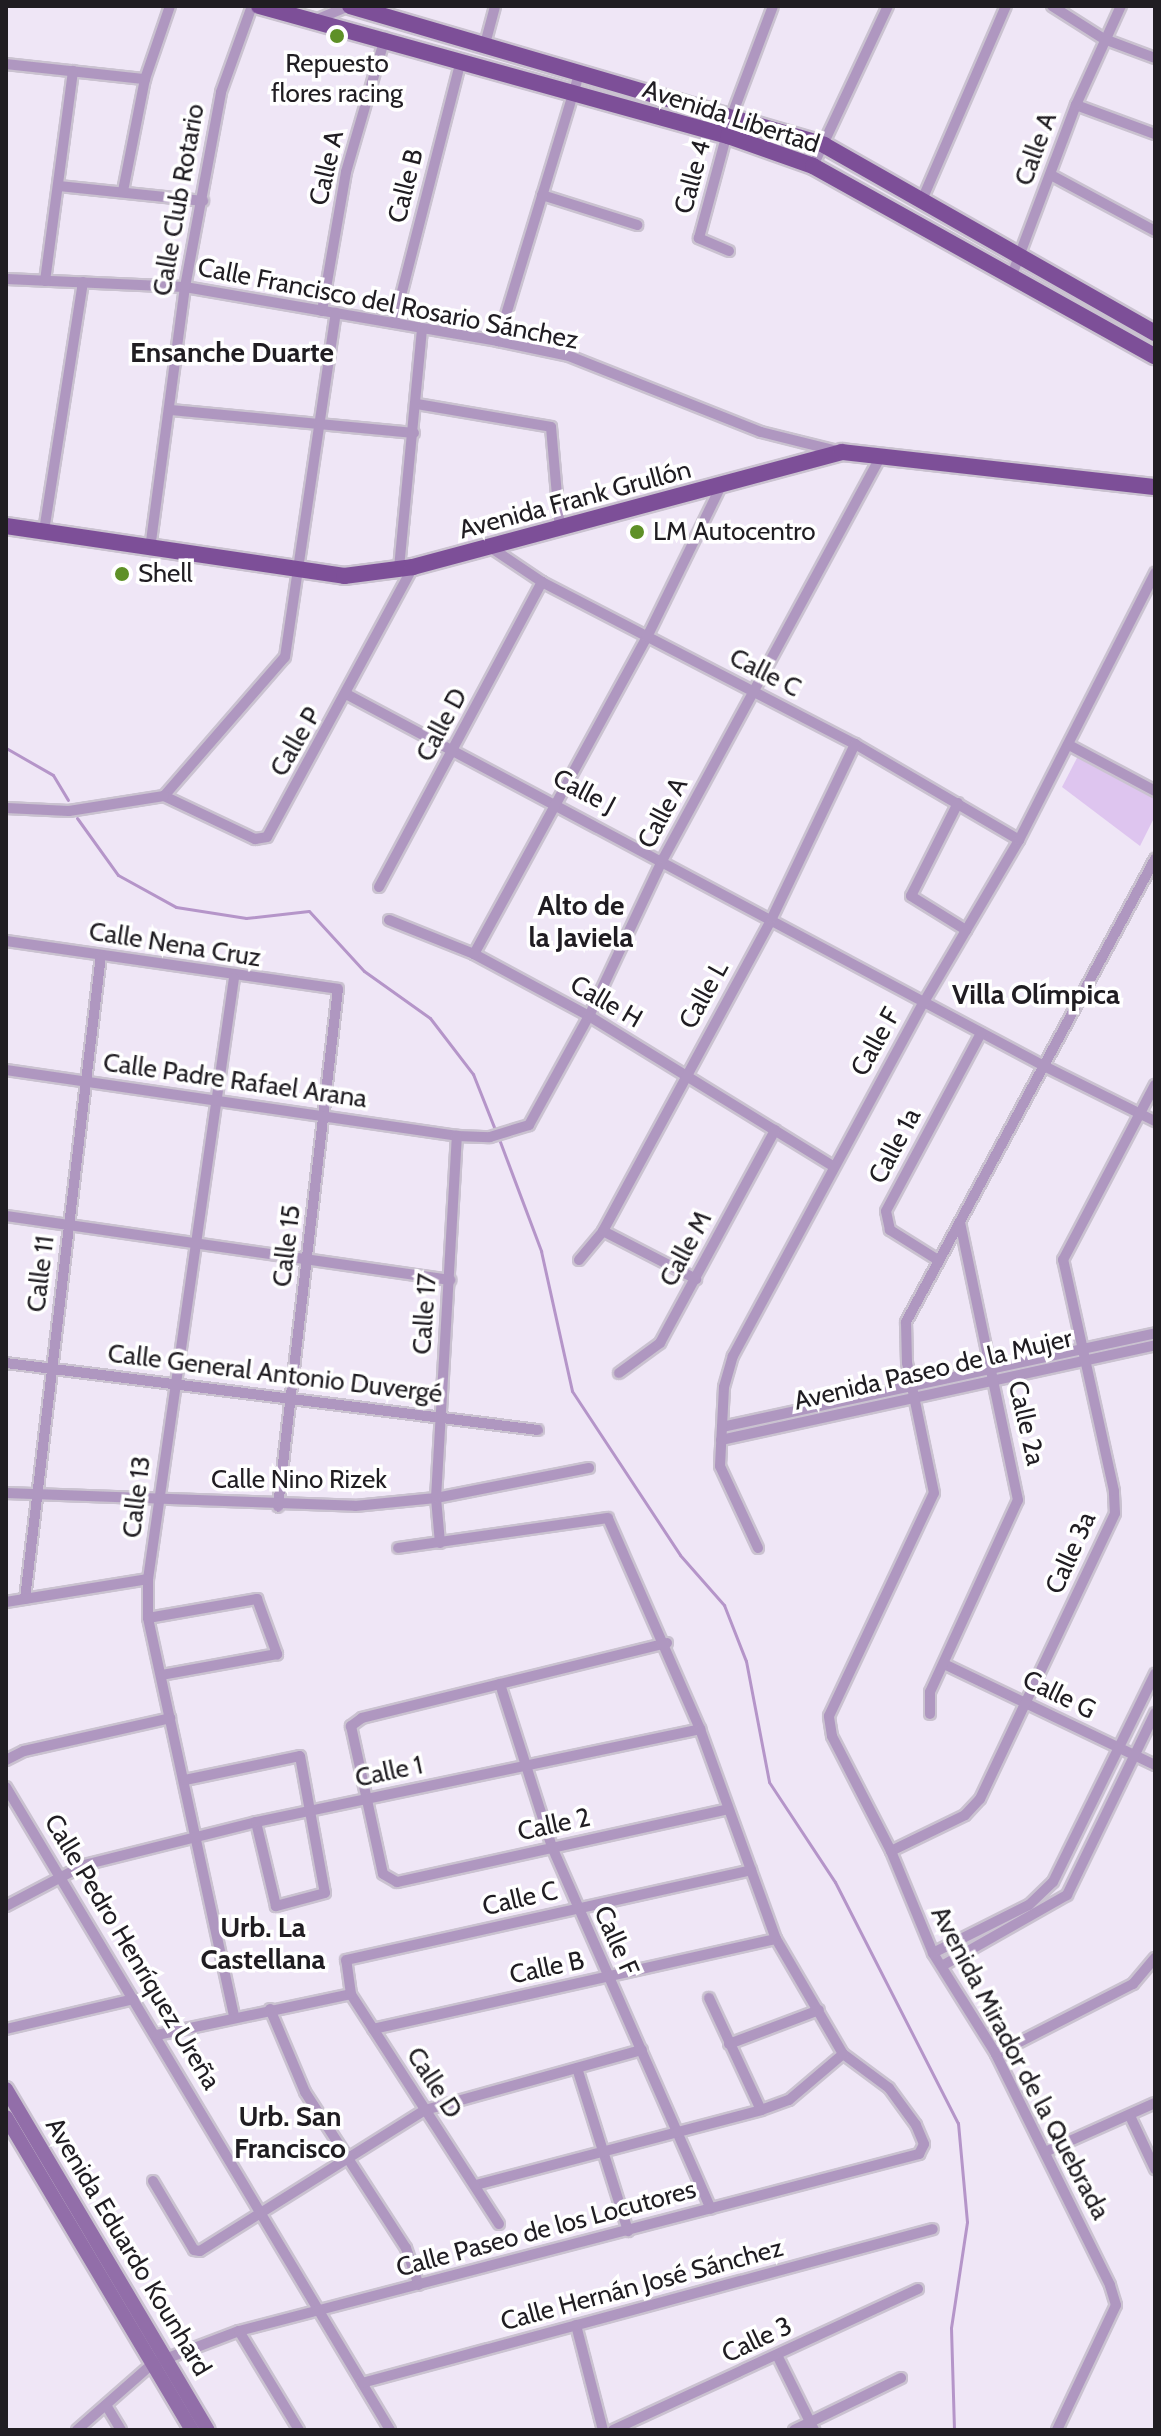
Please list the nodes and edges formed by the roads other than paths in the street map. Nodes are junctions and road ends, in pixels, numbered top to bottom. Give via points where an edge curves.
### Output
1 (170, 6) edge
2 (252, 6) edge
3 (259, 6) edge
4 (349, 6) edge
5 (495, 6) edge
6 (773, 6) edge
7 (888, 6) edge
8 (1006, 6) edge
9 (1052, 6) edge
10 (1121, 6) edge
11 (1064, 9) edge
12 (312, 20) junction
13 (385, 38) junction
14 (1104, 39) junction
15 (485, 44) junction
16 (1155, 58) edge
17 (461, 60) junction
18 (6, 64) edge
19 (73, 71) junction
20 (580, 71) junction
21 (145, 79) junction
22 (573, 93) junction
23 (1076, 105) junction
24 (732, 115) junction
25 (1155, 134) edge
26 (728, 136) junction
27 (824, 145) junction
28 (813, 166) junction
29 (1051, 175) junction
30 (59, 186) junction
31 (123, 191) junction
32 (542, 195) junction
33 (203, 201) junction
34 (928, 204) junction
35 (637, 225) dead end
36 (924, 227) junction
37 (1155, 231) edge
38 (729, 251) dead end
39 (1021, 255) junction
40 (1012, 275) junction
41 (6, 279) edge
42 (45, 281) junction
43 (83, 282) junction
44 (185, 287) junction
45 (322, 311) junction
46 (336, 313) junction
47 (394, 323) junction
48 (422, 329) junction
49 (1155, 333) edge
50 (498, 341) junction
51 (1155, 356) edge
52 (417, 404) junction
53 (171, 410) junction
54 (323, 424) junction
55 (414, 433) junction
56 (842, 452) junction
57 (879, 459) junction
58 (721, 486) junction
59 (1155, 487) edge
60 (6, 526) edge
61 (560, 529) junction
62 (44, 531) junction
63 (490, 547) junction
64 (150, 549) junction
65 (406, 568) junction
66 (300, 572) junction
67 (1155, 573) edge
68 (542, 582) junction
69 (1150, 599) edge
70 (647, 637) junction
71 (752, 692) junction
72 (348, 695) junction
73 (855, 744) junction
74 (1069, 745) junction
75 (454, 750) junction
76 (1155, 791) edge
77 (164, 796) junction
78 (556, 802) junction
79 (958, 803) junction
80 (6, 808) edge
81 (1019, 840) junction
82 (663, 859) junction
83 (1155, 859) edge
84 (379, 887) dead end
85 (772, 918) junction
86 (389, 920) dead end
87 (966, 930) junction
88 (6, 941) edge
89 (474, 954) junction
90 (101, 955) junction
91 (234, 978) junction
92 (338, 989) joint
93 (924, 1002) junction
94 (589, 1016) junction
95 (981, 1033) junction
96 (1044, 1066) junction
97 (6, 1070) edge
98 (685, 1075) junction
99 (88, 1082) junction
100 (1155, 1085) edge
101 (216, 1102) junction
102 (1141, 1113) junction
103 (324, 1116) junction
104 (1155, 1121) edge
105 (775, 1130) junction
106 (457, 1136) junction
107 (833, 1166) junction
108 (6, 1216) edge
109 (960, 1223) junction
110 (69, 1226) junction
111 (603, 1231) junction
112 (192, 1246) junction
113 (308, 1257) junction
114 (579, 1260) dead end
115 (938, 1260) junction
116 (696, 1279) junction
117 (450, 1280) junction
118 (1155, 1333) edge
119 (1155, 1345) edge
120 (1084, 1353) junction
121 (6, 1363) edge
122 (53, 1366) junction
123 (991, 1368) junction
124 (619, 1373) dead end
125 (994, 1379) junction
126 (172, 1384) junction
127 (915, 1385) junction
128 (918, 1397) junction
129 (291, 1400) junction
130 (440, 1417) junction
131 (722, 1427) junction
132 (538, 1430) dead end
133 (721, 1440) junction
134 (589, 1468) dead end
135 (6, 1493) edge
136 (35, 1496) junction
137 (436, 1498) junction
138 (159, 1501) junction
139 (278, 1507) junction
140 (440, 1543) junction
141 (398, 1548) dead end
142 (758, 1548) dead end
143 (148, 1579) junction
144 (25, 1599) junction
145 (6, 1602) edge
146 (148, 1618) junction
147 (667, 1643) junction
148 (944, 1664) junction
149 (1155, 1674) edge
150 (161, 1675) junction
151 (500, 1684) junction
152 (1026, 1704) junction
153 (1155, 1713) edge
154 (930, 1714) dead end
155 (170, 1718) junction
156 (700, 1729) junction
157 (1121, 1749) junction
158 (1135, 1755) junction
159 (6, 1760) edge
160 (1155, 1765) edge
161 (526, 1766) junction
162 (185, 1780) junction
163 (6, 1787) edge
164 (367, 1799) junction
165 (728, 1809) junction
166 (312, 1810) junction
167 (256, 1822) junction
168 (199, 1839) junction
169 (552, 1847) junction
170 (891, 1851) junction
171 (751, 1870) junction
172 (61, 1876) junction
173 (6, 1906) edge
174 (578, 1909) junction
175 (776, 1939) junction
176 (933, 1953) junction
177 (1155, 1958) edge
178 (346, 1960) joint
179 (942, 1966) junction
180 (608, 1977) junction
181 (351, 1994) junction
182 (709, 1998) dead end
183 (134, 1999) junction
184 (270, 2009) junction
185 (819, 2010) junction
186 (234, 2017) junction
187 (6, 2029) edge
188 (373, 2029) junction
189 (157, 2035) junction
190 (729, 2044) junction
191 (642, 2050) junction
192 (843, 2054) junction
193 (996, 2054) junction
194 (577, 2068) junction
195 (6, 2089) edge
196 (1155, 2103) edge
197 (425, 2110) junction
198 (761, 2110) junction
199 (1130, 2116) junction
200 (6, 2117) edge
201 (679, 2132) junction
202 (600, 2150) junction
203 (1045, 2152) junction
204 (348, 2155) junction
205 (1155, 2169) edge
206 (153, 2181) dead end
207 (476, 2185) junction
208 (711, 2209) junction
209 (264, 2211) junction
210 (499, 2224) dead end
211 (933, 2229) dead end
212 (628, 2231) junction
213 (419, 2285) junction
214 (918, 2289) dead end
215 (322, 2310) junction
216 (576, 2325) junction
217 (239, 2331) junction
218 (777, 2355) junction
219 (159, 2361) junction
220 (901, 2378) dead end
221 (362, 2383) junction
222 (106, 2405) junction
223 (812, 2426) edge
224 (77, 2430) edge
225 (121, 2430) edge
226 (192, 2430) edge
227 (208, 2430) edge
228 (299, 2430) edge
229 (390, 2430) edge
230 (603, 2430) edge
231 (613, 2430) edge
232 (794, 2430) edge
233 (1057, 2430) edge

1 - 21 street
2 - 33 street, Calle Club Rotario via 221,92
3 - 12 main road, Avenida Libertad
4 - 12 street
4 - 15 main road, Avenida Libertad
5 - 15 street
6 - 24 street, Calle 4
7 - 27 street
8 - 34 street
9 - 11 street
10 - 14 street, Calle A
11 - 14 street
12 - 13 main road, Avenida Libertad
13 - 17 main road, Avenida Libertad
13 - 45 street, Calle A via 346,172
14 - 16 street
14 - 23 street, Calle A
15 - 20 main road, Avenida Libertad
17 - 22 main road, Avenida Libertad
17 - 47 street, Calle B
18 - 19 street
19 - 21 street
19 - 30 street
20 - 22 street
20 - 24 main road, Avenida Libertad
21 - 31 street
22 - 26 main road, Avenida Libertad
22 - 32 street
23 - 25 street
23 - 29 street, Calle A
24 - 26 street, Calle 4
24 - 27 main road, Avenida Libertad
26 - 28 main road, Avenida Libertad
26 - 38 street, Calle 4 via 699,238
27 - 28 street
27 - 34 main road, Avenida Libertad
28 - 36 main road, Avenida Libertad
29 - 37 street
29 - 39 street, Calle A
30 - 31 street
30 - 42 street
31 - 33 street
32 - 35 street
32 - 50 street
33 - 44 street, Calle Club Rotario
34 - 36 street
34 - 39 main road, Avenida Libertad
36 - 40 main road, Avenida Libertad
39 - 40 street, Calle A
39 - 49 main road, Avenida Libertad
40 - 51 main road, Avenida Libertad
41 - 42 street, Calle Francisco del Rosario Sánchez
42 - 43 street, Calle Francisco del Rosario Sánchez
43 - 44 street, Calle Francisco del Rosario Sánchez
43 - 62 street
44 - 45 street, Calle Francisco del Rosario Sánchez
44 - 53 street, Calle Club Rotario
45 - 46 street, Calle Francisco del Rosario Sánchez
46 - 47 street, Calle Francisco del Rosario Sánchez
46 - 54 street
47 - 48 street, Calle Francisco del Rosario Sánchez
48 - 50 street, Calle Francisco del Rosario Sánchez
48 - 52 street
50 - 56 street, Calle Francisco del Rosario Sánchez via 569,356 761,432
52 - 55 street
52 - 61 street via 551,427
53 - 54 street
53 - 64 street, Calle Club Rotario
54 - 55 street
54 - 66 street
55 - 65 street
56 - 57 main road, Avenida Frank Grullón
56 - 58 main road, Avenida Frank Grullón
57 - 59 main road, Avenida Frank Grullón
57 - 71 street, Calle A
58 - 61 main road, Avenida Frank Grullón
58 - 70 street
60 - 62 main road, Avenida Frank Grullón
61 - 63 main road, Avenida Frank Grullón
62 - 64 main road, Avenida Frank Grullón
63 - 65 main road, Avenida Frank Grullón
63 - 68 street, Calle C
64 - 66 main road, Avenida Frank Grullón
65 - 66 main road, Avenida Frank Grullón via 344,576
65 - 72 street, Calle P
66 - 77 street via 283,663
67 - 69 street, Calle F
68 - 70 street, Calle C
68 - 75 street, Calle D
69 - 74 street, Calle F
70 - 71 street, Calle C
70 - 78 street
71 - 73 street, Calle C
71 - 82 street, Calle A
72 - 75 street, Calle J
72 - 77 street, Calle P via 264,839
73 - 79 street, Calle C
73 - 85 street, Calle L
74 - 76 street
74 - 81 street, Calle F
75 - 78 street, Calle J
75 - 84 street, Calle D
77 - 80 street via 69,811
78 - 82 street, Calle J
78 - 89 street
79 - 81 street, Calle C
79 - 87 street via 911,896
81 - 87 street, Calle F
82 - 85 street, Calle J
82 - 94 street, Calle A
83 - 96 street
85 - 93 street, Calle J
85 - 98 street, Calle L
86 - 89 street, Calle H
87 - 93 street, Calle F
88 - 90 street, Calle Nena Cruz
89 - 94 street, Calle H
90 - 91 street, Calle Nena Cruz
90 - 99 street, Calle 11
91 - 92 street, Calle Nena Cruz
91 - 101 street, Calle 13
92 - 103 street, Calle 15
93 - 95 street, Calle J
93 - 107 street, Calle F
94 - 98 street, Calle H
94 - 106 street, Calle A via 529,1125 490,1137
95 - 96 street, Calle J
95 - 115 street, Calle 1a via 886,1211 890,1230
96 - 102 street, Calle J
96 - 109 street
97 - 99 street, Calle Padre Rafael Arana
98 - 105 street, Calle H
98 - 111 street, Calle L
99 - 101 street, Calle Padre Rafael Arana
99 - 110 street, Calle 11
100 - 102 street, Calle 3a
101 - 103 street, Calle Padre Rafael Arana
101 - 112 street, Calle 13
102 - 104 street, Calle J
102 - 120 street, Calle 3a via 1063,1260
103 - 106 street, Calle Padre Rafael Arana
103 - 113 street, Calle 15
105 - 107 street, Calle H
105 - 116 street, Calle M
106 - 117 street, Calle 17
107 - 131 street, Calle F via 733,1356
108 - 110 street
109 - 115 street
109 - 123 street, Calle 2a
110 - 112 street
110 - 122 street, Calle 11
111 - 114 street, Calle L
111 - 116 street
112 - 113 street
112 - 126 street, Calle 13
113 - 117 street
113 - 129 street, Calle 15
115 - 127 street via 906,1322 907,1363
116 - 124 street, Calle M via 660,1343
117 - 130 street, Calle 17
118 - 120 street, Avenida Paseo de la Mujer
119 - 120 street, Avenida Paseo de la Mujer
120 - 123 street, Avenida Paseo de la Mujer
120 - 125 street, Avenida Paseo de la Mujer
120 - 152 street, Calle 3a via 1115,1513
121 - 122 street, Calle General Antonio Duvergé
122 - 126 street, Calle General Antonio Duvergé
122 - 136 street, Calle 11
123 - 125 street, Calle 2a
123 - 127 street, Avenida Paseo de la Mujer
125 - 128 street, Avenida Paseo de la Mujer
125 - 148 street, Calle 2a via 1018,1500
126 - 129 street, Calle General Antonio Duvergé
126 - 138 street, Calle 13
127 - 128 street
127 - 131 street, Avenida Paseo de la Mujer
128 - 133 street, Avenida Paseo de la Mujer
128 - 170 street, Avenida Mirador de la Quebrada via 934,1493 829,1716 832,1736
129 - 130 street, Calle General Antonio Duvergé
129 - 139 street, Calle 15
130 - 132 street, Calle General Antonio Duvergé
130 - 137 street, Calle 17
131 - 133 street, Calle F
133 - 142 street, Calle F via 720,1466
134 - 137 street, Calle Nino Rizek
135 - 136 street, Calle Nino Rizek
136 - 138 street, Calle Nino Rizek
136 - 144 street, Calle 11
137 - 139 street, Calle Nino Rizek
137 - 140 street, Calle 17
138 - 139 street, Calle Nino Rizek
138 - 143 street, Calle 13
140 - 141 street
140 - 147 street via 608,1518
143 - 144 street
143 - 146 street, Calle 13
144 - 145 street
146 - 150 street, Calle 13
146 - 150 street via 257,1599 277,1654
147 - 151 street
147 - 156 street
148 - 152 street, Calle G
148 - 154 street, Calle 2a via 930,1692
149 - 157 street
150 - 155 street, Calle 13
151 - 161 street, Calle F
151 - 164 street via 362,1718 351,1726
152 - 157 street, Calle G
152 - 170 street, Calle 3a via 980,1799 965,1815
153 - 158 street
155 - 159 street via 24,1751
155 - 162 street, Calle 13
156 - 161 street, Calle 1
156 - 165 street
157 - 158 street, Calle G
157 - 176 street via 1041,1896
158 - 160 street, Calle G
158 - 179 street via 1067,1895
161 - 164 street, Calle 1
161 - 169 street, Calle F
162 - 166 street via 300,1756
162 - 168 street, Calle 13
163 - 172 street, Calle Pedro Henríquez Ureña
164 - 166 street, Calle 1
164 - 169 street, Calle 2 via 389,1881
165 - 169 street, Calle 2
165 - 171 street
166 - 167 street, Calle 1
166 - 167 street via 327,1888 319,1896 282,1907 272,1900
167 - 168 street, Calle 1
168 - 172 street, Calle 1 via 84,1865
168 - 186 street, Calle 13
169 - 174 street, Calle F
170 - 176 street, Avenida Mirador de la Quebrada
171 - 174 street, Calle C
171 - 175 street
172 - 173 street, Calle 1
172 - 183 street, Calle Pedro Henríquez Ureña
174 - 178 street, Calle C
174 - 180 street, Calle F
175 - 180 street, Calle B
175 - 185 street
176 - 179 street, Avenida Mirador de la Quebrada
177 - 193 street via 1133,1984
178 - 181 street, Calle D
179 - 193 street, Avenida Mirador de la Quebrada
180 - 188 street, Calle B
180 - 191 street, Calle F
181 - 184 street
181 - 188 street, Calle D
182 - 190 street
183 - 187 street
183 - 189 street, Calle Pedro Henríquez Ureña
184 - 186 street
184 - 204 street via 305,2092
185 - 190 street
185 - 192 street
186 - 189 street
188 - 197 street, Calle D
189 - 209 street, Calle Pedro Henríquez Ureña
190 - 198 street
191 - 194 street
191 - 201 street, Calle F
192 - 198 street via 789,2100
192 - 208 street, Calle Paseo de los Locutores via 889,2088 916,2125 924,2144 919,2154
193 - 203 street, Avenida Mirador de la Quebrada
194 - 197 street
194 - 202 street
195 - 219 street, Avenida Eduardo Kounhard
196 - 199 street
197 - 204 street
197 - 207 street, Calle D
198 - 201 street
199 - 203 street
199 - 205 street
200 - 219 street, Avenida Eduardo Kounhard
201 - 202 street
201 - 208 street, Calle F
202 - 207 street
202 - 212 street
203 - 233 street, Avenida Mirador de la Quebrada via 1116,2305
204 - 209 street
204 - 213 street via 406,2248
206 - 209 street via 197,2252
207 - 210 street, Calle D
208 - 212 street, Calle Paseo de los Locutores
209 - 215 street, Calle Pedro Henríquez Ureña
211 - 216 street, Calle Hernán José Sánchez
212 - 213 street, Calle Paseo de los Locutores
213 - 215 street, Calle Paseo de los Locutores
214 - 218 street, Calle 3
215 - 217 street, Calle Paseo de los Locutores
215 - 221 street, Calle Pedro Henríquez Ureña
216 - 221 street, Calle Hernán José Sánchez
216 - 230 street
217 - 219 street, Calle Paseo de los Locutores
217 - 228 street
218 - 223 street
218 - 231 street, Calle 3
219 - 222 street, Calle Paseo de los Locutores
219 - 226 street, Avenida Eduardo Kounhard
219 - 227 street, Avenida Eduardo Kounhard
220 - 223 street
221 - 229 street, Calle Pedro Henríquez Ureña
222 - 224 street, Calle Paseo de los Locutores
222 - 225 street
223 - 232 street

